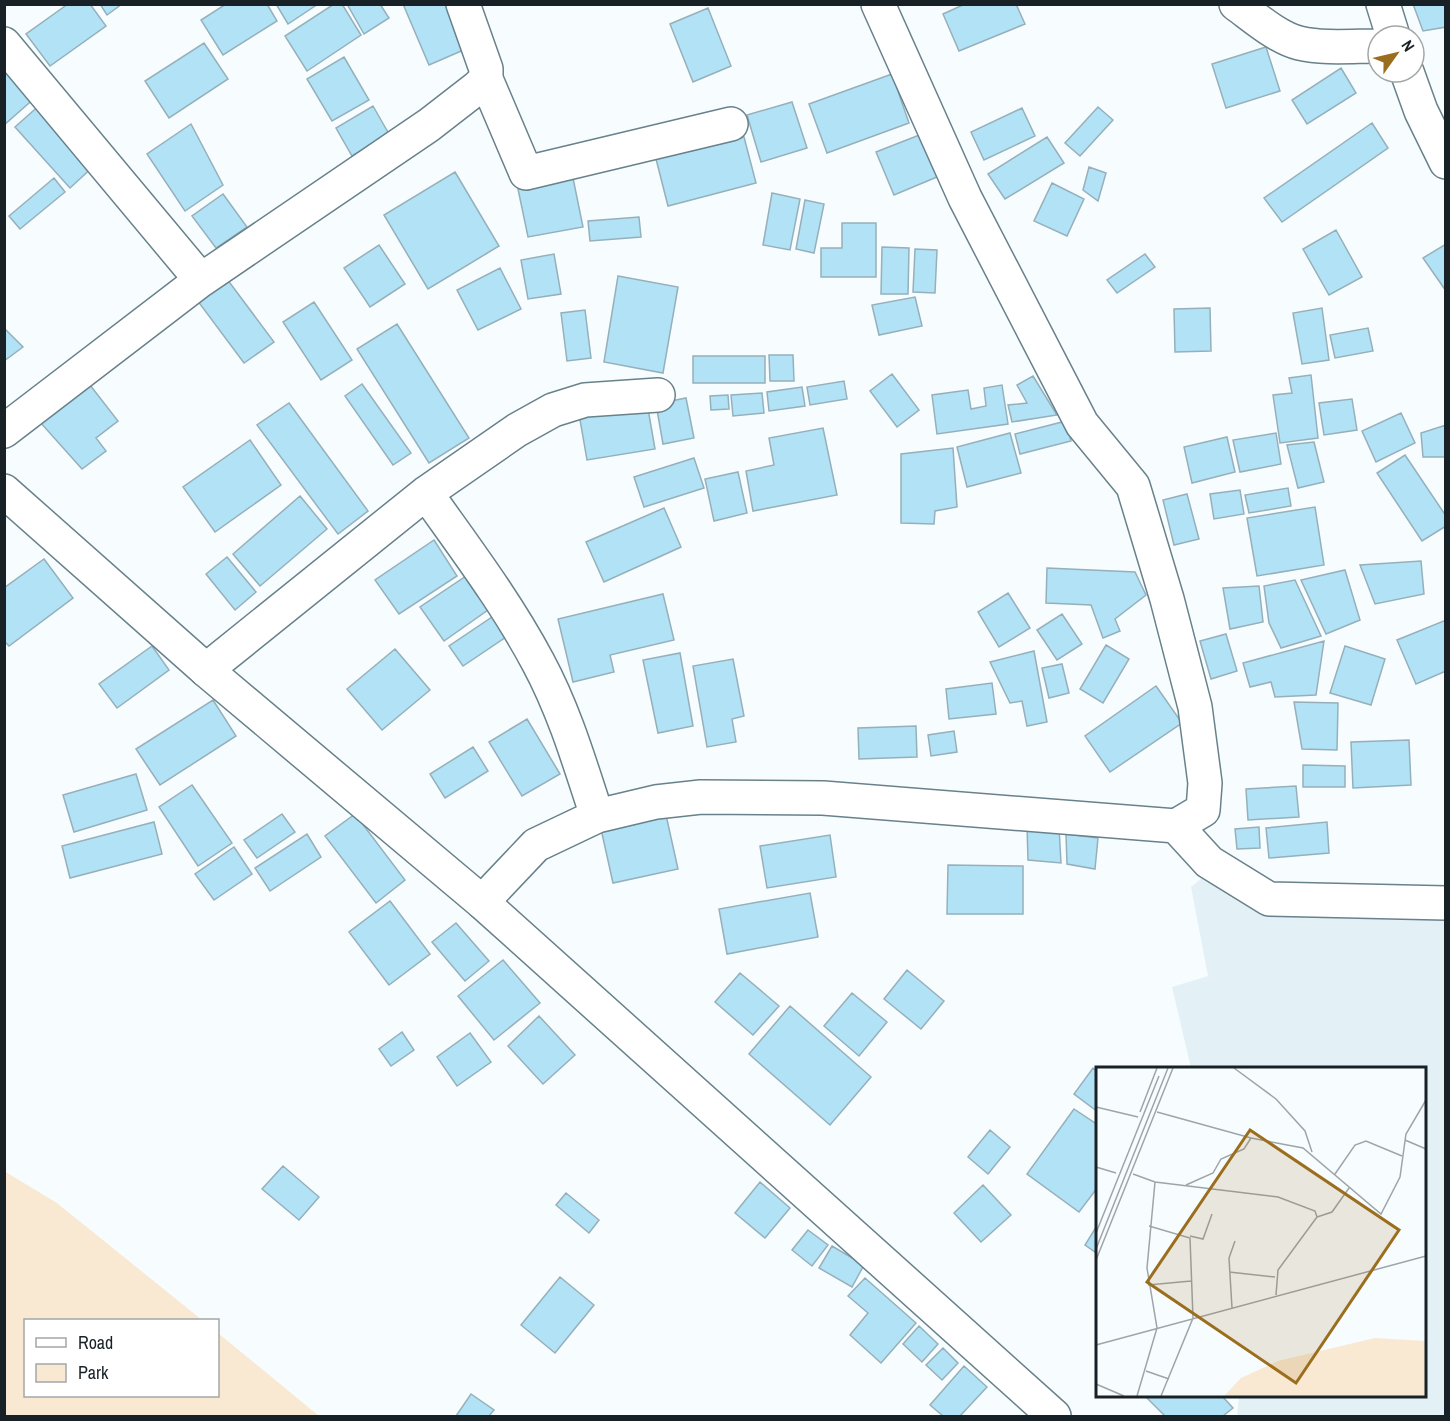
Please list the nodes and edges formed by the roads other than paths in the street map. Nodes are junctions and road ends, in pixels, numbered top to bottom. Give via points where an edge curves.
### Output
1 (463, 4) edge
2 (878, 4) edge
3 (1236, 4) edge
4 (1383, 4) edge
5 (1389, 24) edge
6 (4, 44) edge
7 (1366, 46) edge
8 (486, 79) junction
9 (1411, 84) edge
10 (731, 124) dead end
11 (1446, 162) edge
12 (201, 280) junction
13 (658, 395) dead end
14 (4, 431) edge
15 (4, 491) edge
16 (426, 493) junction
17 (206, 670) junction
18 (597, 816) junction
19 (1176, 826) junction
20 (482, 902) junction
21 (1446, 903) edge
22 (1054, 1416) edge

1 - 8 street
2 - 19 street via 965,198 1082,424 1132,486 1195,707 1204,783 1203,810
3 - 7 street via 1298,43
4 - 5 street
6 - 12 street
8 - 10 street via 526,173
8 - 12 street via 429,125
9 - 11 street
12 - 14 street
13 - 16 street via 585,400 553,410
15 - 17 street
16 - 17 street
16 - 18 street via 505,605 538,662 569,732
17 - 20 street
18 - 19 street via 656,802 701,797 823,798
18 - 20 street via 536,845
19 - 21 street via 1209,862 1269,899
20 - 22 street

